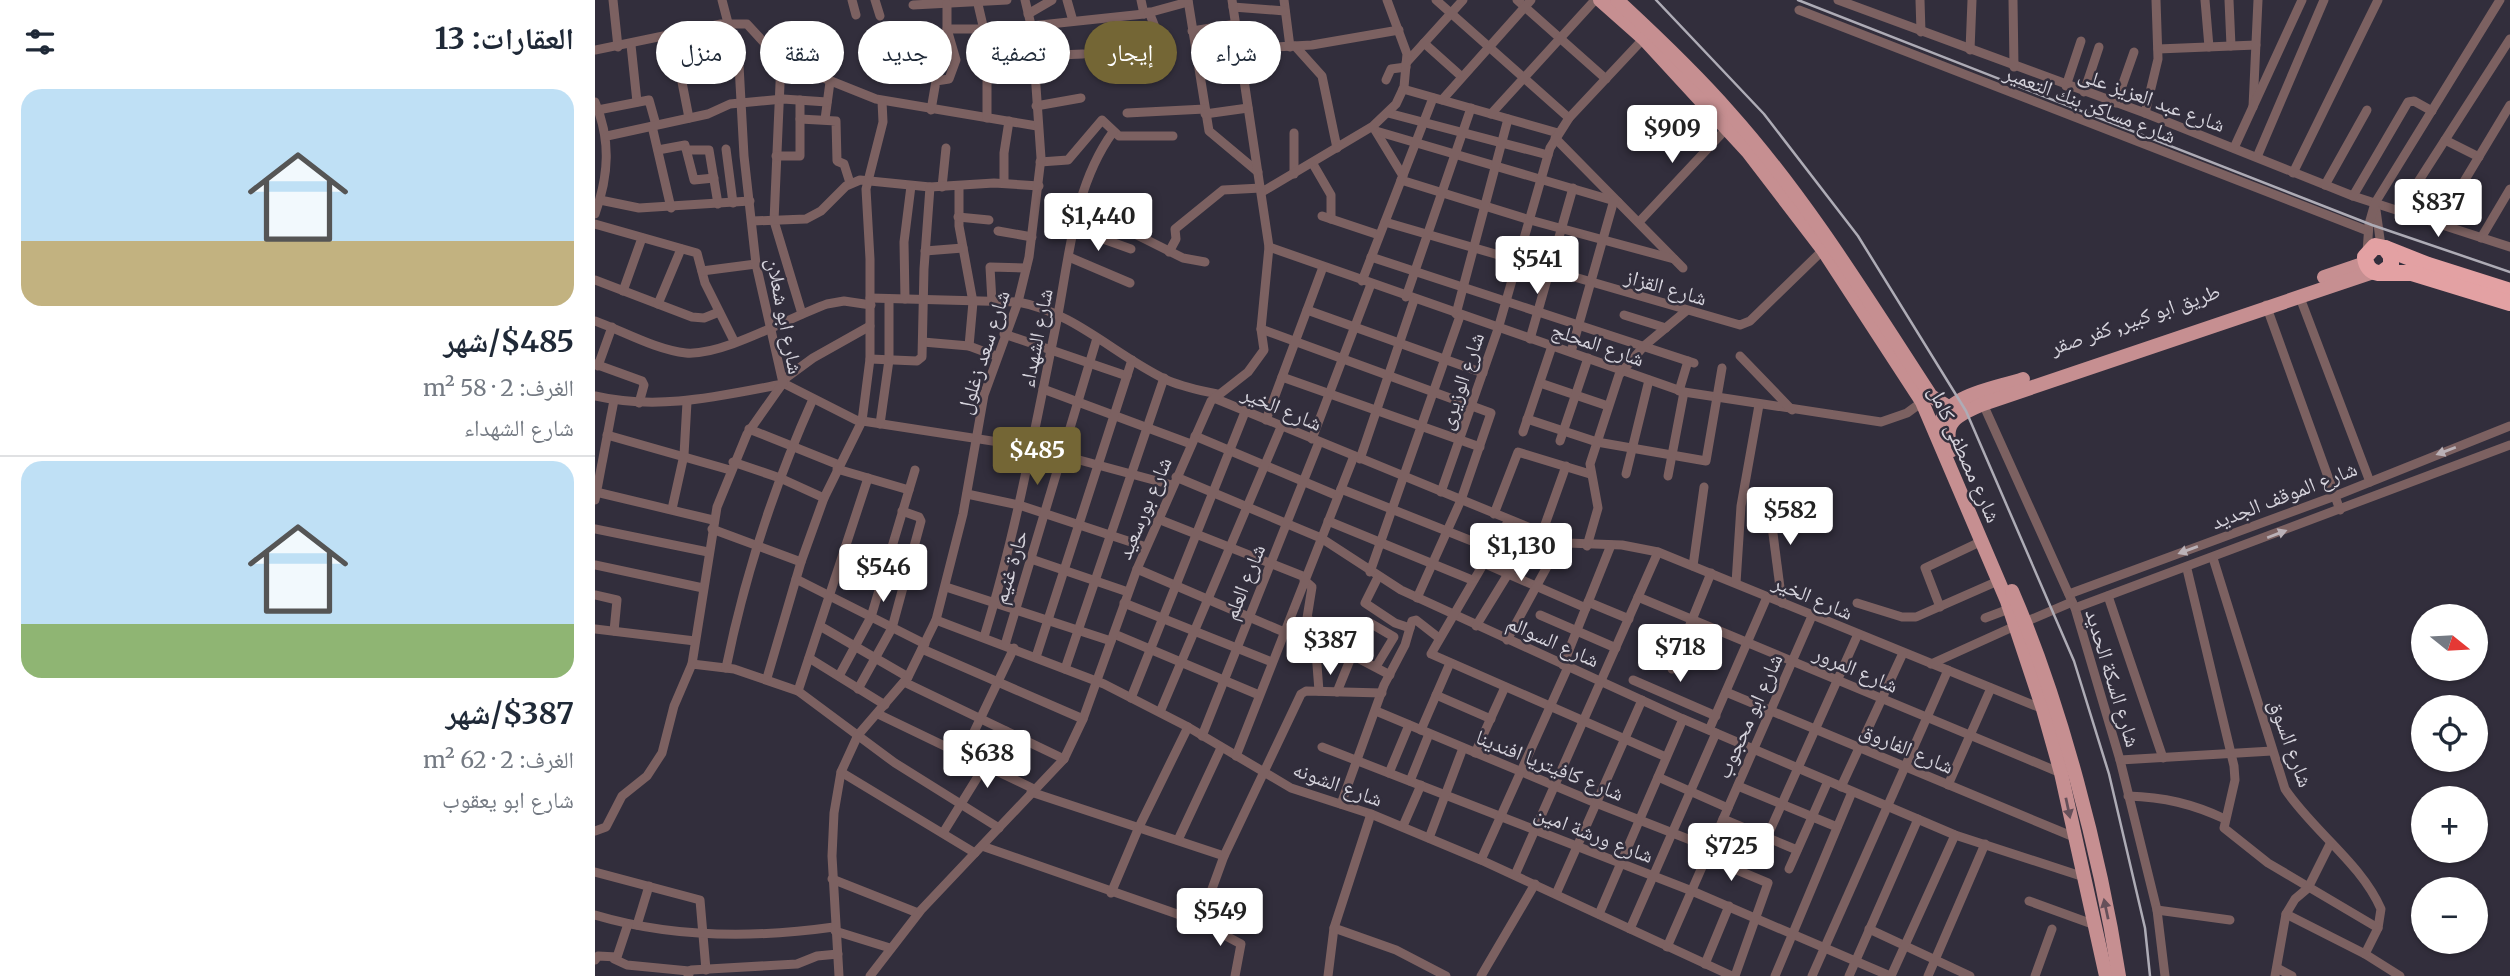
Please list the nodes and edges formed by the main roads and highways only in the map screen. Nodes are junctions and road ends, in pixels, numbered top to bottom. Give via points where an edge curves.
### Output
1 (1597, 0) edge
2 (1617, 0) edge
3 (1648, 35) junction
4 (2376, 259) junction
5 (2510, 290) edge
6 (2510, 303) edge
7 (1948, 407) junction
8 (1943, 437) junction
9 (2020, 624) junction
10 (2109, 955) junction
11 (2106, 976) edge
12 (2119, 976) edge

1 - 3 main road, شارع مصطفى كامل
2 - 3 main road, شارع مصطفى كامل
3 - 7 main road, شارع مصطفى كامل via 1732,114 1831,243 1931,396
3 - 8 main road, شارع مصطفى كامل via 1823,250
4 - 5 highway via 2421,263
4 - 6 highway, طريق ابو كبير, كفر صقر
4 - 7 main road, طريق ابو كبير, كفر صقر
4 - 8 main road, طريق ابو كبير, كفر صقر via 2299,295 1983,404 1958,416
7 - 8 main road via 1940,419
8 - 9 main road, شارع مصطفى كامل
8 - 9 main road, شارع مصطفى كامل via 2009,609
9 -> 10 main road, شارع مصطفى كامل via 2061,773 2095,925
10 -> 9 main road, شارع مصطفى كامل via 2074,779
10 - 11 main road, شارع مصطفى كامل
10 - 12 main road, شارع مصطفى كامل

